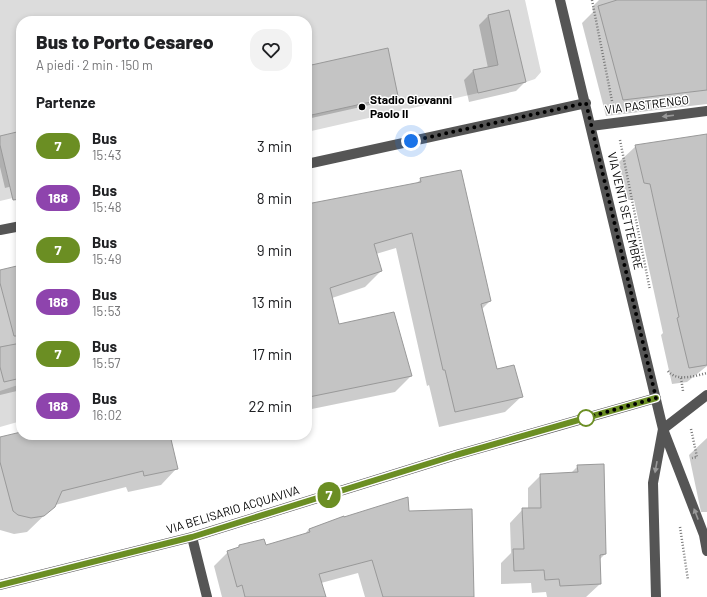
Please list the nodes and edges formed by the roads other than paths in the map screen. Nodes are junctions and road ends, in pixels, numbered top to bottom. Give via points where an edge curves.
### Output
1 (560, 0) edge
2 (586, 103) junction
3 (707, 111) edge
4 (591, 126) junction
5 (312, 163) edge
6 (16, 227) edge
7 (0, 230) edge
8 (707, 395) edge
9 (656, 398) junction
10 (703, 401) edge
11 (663, 429) junction
12 (705, 535) edge
13 (192, 537) junction
14 (707, 551) edge
15 (0, 585) edge
16 (207, 597) edge
17 (656, 597) edge

1 - 2 street, VIA VENTI SETTEMBRE
2 - 4 street, VIA VENTI SETTEMBRE
2 - 5 street
3 -> 4 street, VIA PASTRENGO
4 - 9 street, VIA VENTI SETTEMBRE
6 - 7 street
8 - 10 street
9 - 11 street, VIA VENTI SETTEMBRE
9 - 13 street, VIA BELISARIO ACQUAVIVA via 456,455
10 - 11 street
12 -> 11 street, VIA VENTI SETTEMBRE
11 -> 17 street, VIA VENTI SETTEMBRE via 653,483
12 - 14 street, VIA VENTI SETTEMBRE
13 - 15 street, VIA BELISARIO ACQUAVIVA
13 - 16 street

